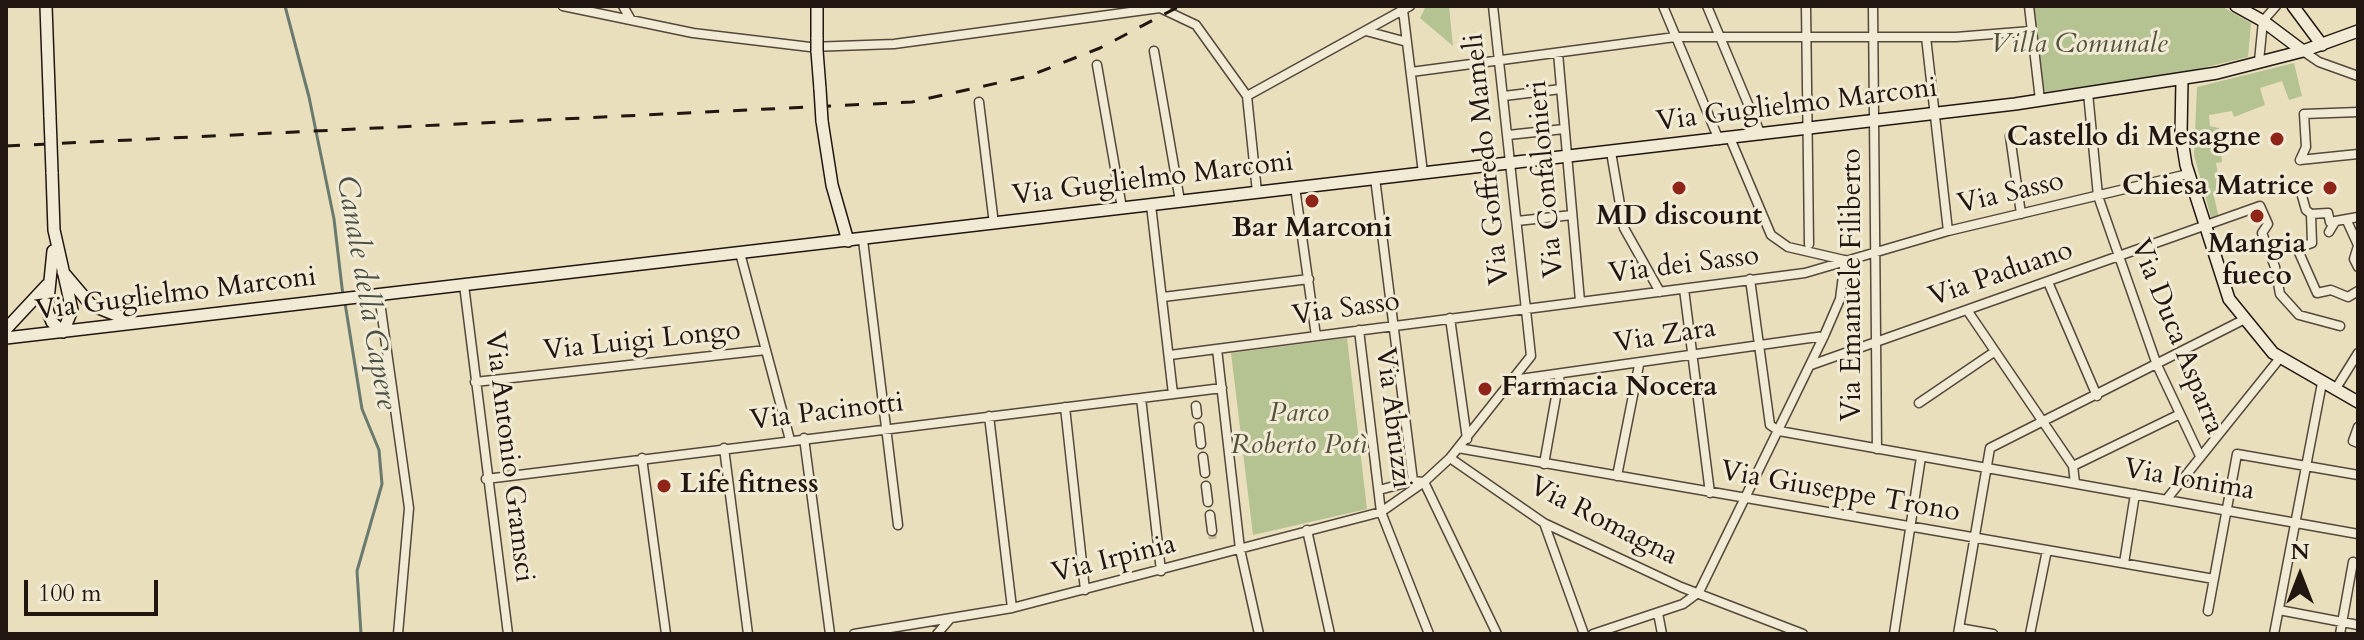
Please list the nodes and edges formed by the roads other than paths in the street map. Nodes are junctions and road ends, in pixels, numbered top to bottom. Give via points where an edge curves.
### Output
1 (46, 6) edge
2 (563, 6) edge
3 (623, 6) edge
4 (817, 6) edge
5 (1140, 6) edge
6 (1493, 6) edge
7 (1663, 6) edge
8 (1707, 6) edge
9 (1806, 6) edge
10 (1873, 6) edge
11 (2029, 6) edge
12 (2236, 6) edge
13 (2276, 6) edge
14 (2293, 6) edge
15 (1407, 8) edge
16 (1098, 10) edge
17 (1131, 12) junction
18 (631, 20) junction
19 (2263, 21) junction
20 (1366, 31) junction
21 (2031, 31) junction
22 (2358, 31) edge
23 (1806, 36) junction
24 (1675, 37) junction
25 (1873, 37) junction
26 (1926, 37) junction
27 (1721, 38) junction
28 (1407, 42) junction
29 (2322, 45) junction
30 (1154, 51) dead end
31 (2303, 51) junction
32 (1558, 53) junction
33 (1499, 60) junction
34 (2259, 61) junction
35 (1097, 65) dead end
36 (1411, 72) junction
37 (2358, 76) edge
38 (2182, 80) junction
39 (1561, 89) junction
40 (2088, 93) junction
41 (1247, 96) junction
42 (1504, 96) junction
43 (2040, 100) junction
44 (979, 102) dead end
45 (2358, 112) edge
46 (1935, 113) junction
47 (1875, 120) junction
48 (1564, 129) junction
49 (1807, 129) junction
50 (1508, 135) junction
51 (1761, 135) junction
52 (2010, 136) dead end
53 (1724, 139) junction
54 (1611, 152) junction
55 (2357, 152) edge
56 (1567, 157) junction
57 (1511, 164) junction
58 (1423, 173) junction
59 (2188, 174) junction
60 (1375, 178) junction
61 (1295, 187) junction
62 (1257, 192) junction
63 (2098, 196) junction
64 (2302, 196) dead end
65 (1180, 201) junction
66 (1151, 205) junction
67 (1122, 208) junction
68 (2021, 214) junction
69 (2311, 214) junction
70 (1572, 215) junction
71 (2358, 217) edge
72 (1517, 221) junction
73 (2347, 221) junction
74 (2335, 222) junction
75 (994, 224) junction
76 (2205, 225) junction
77 (54, 230) junction
78 (1948, 231) junction
79 (2329, 232) dead end
80 (863, 240) junction
81 (848, 241) junction
82 (1809, 244) dead end
83 (2358, 245) edge
84 (1874, 252) junction
85 (740, 253) junction
86 (2120, 257) junction
87 (1845, 260) junction
88 (2358, 267) edge
89 (61, 269) junction
90 (1309, 279) junction
91 (1750, 279) junction
92 (50, 281) junction
93 (2048, 282) junction
94 (464, 285) junction
95 (1684, 289) junction
96 (2358, 291) edge
97 (1660, 292) junction
98 (379, 295) junction
99 (1163, 297) junction
100 (1580, 301) junction
101 (1527, 308) junction
102 (1967, 310) junction
103 (1450, 318) junction
104 (2245, 319) junction
105 (139, 323) junction
106 (1394, 326) junction
107 (2340, 326) dead end
108 (6, 329) edge
109 (1359, 330) junction
110 (63, 332) junction
111 (1316, 336) junction
112 (1824, 336) junction
113 (6, 338) edge
114 (1874, 343) junction
115 (1759, 345) junction
116 (1217, 349) junction
117 (766, 350) junction
118 (1994, 352) junction
119 (2358, 353) edge
120 (1694, 354) junction
121 (1170, 355) junction
122 (2280, 358) junction
123 (1639, 365) junction
124 (1811, 365) junction
125 (2157, 365) junction
126 (1560, 374) junction
127 (1513, 380) junction
128 (475, 382) junction
129 (2322, 383) junction
130 (1222, 388) junction
131 (2335, 390) junction
132 (1173, 394) junction
133 (2097, 396) junction
134 (1141, 398) junction
135 (2358, 402) edge
136 (1919, 403) dead end
137 (1065, 407) junction
138 (2180, 414) junction
139 (989, 416) junction
140 (2043, 422) junction
141 (1199, 427) dead end
142 (2358, 427) edge
143 (886, 428) junction
144 (1779, 431) junction
145 (804, 438) junction
146 (1467, 439) junction
147 (790, 440) junction
148 (2358, 443) edge
149 (1201, 444) dead end
150 (724, 448) junction
151 (1458, 448) junction
152 (1877, 449) junction
153 (2200, 456) junction
154 (1203, 457) dead end
155 (1921, 457) junction
156 (642, 458) junction
157 (1450, 458) junction
158 (1544, 464) junction
159 (2073, 466) junction
160 (2305, 466) junction
161 (1987, 468) junction
162 (1205, 473) dead end
163 (2358, 475) edge
164 (1617, 476) junction
165 (486, 479) junction
166 (1413, 481) junction
167 (1424, 482) junction
168 (2075, 483) junction
169 (1206, 486) dead end
170 (1379, 490) junction
171 (1710, 493) junction
172 (2135, 494) junction
173 (1744, 499) junction
174 (2166, 500) junction
175 (1208, 502) dead end
176 (2227, 510) junction
177 (1381, 512) junction
178 (1210, 515) dead end
179 (2295, 522) junction
180 (1544, 523) junction
181 (898, 525) dead end
182 (1910, 528) junction
183 (1307, 530) junction
184 (1212, 531) tunnel mouth
185 (2358, 534) edge
186 (1975, 539) junction
187 (1213, 543) tunnel mouth
188 (1240, 549) junction
189 (2047, 550) junction
190 (1215, 556) junction
191 (2353, 562) dead end
192 (2124, 563) junction
193 (1161, 571) junction
194 (2214, 579) junction
195 (1085, 590) junction
196 (1699, 592) junction
197 (1012, 608) junction
198 (2279, 610) junction
199 (2208, 611) dead end
200 (1658, 613) junction
201 (949, 620) junction
202 (2342, 622) junction
203 (2358, 625) edge
204 (1790, 631) edge
205 (1959, 631) edge
206 (398, 634) edge
207 (508, 634) edge
208 (666, 634) edge
209 (748, 634) edge
210 (830, 634) edge
211 (854, 634) edge
212 (937, 634) edge
213 (1259, 634) edge
214 (1330, 634) edge
215 (1429, 634) edge
216 (1497, 634) edge
217 (1584, 634) edge
218 (1593, 634) edge
219 (1662, 634) edge
220 (1803, 634) edge
221 (1894, 634) edge
222 (1993, 634) edge
223 (2030, 634) edge
224 (2274, 634) edge
225 (2340, 634) edge

1 - 77 main road, bridge
2 - 18 street
3 - 18 street
4 - 81 main road, bridge via 822,121
5 - 17 street
6 - 33 street, Via Goffredo Mameli
7 - 24 street
8 - 27 street
9 - 23 street
10 - 25 street, Via Emanuele Filiberto
11 - 21 street
12 - 19 main road
13 - 19 street
14 - 29 main road
15 - 20 street
15 - 28 street
16 - 17 street
16 - 18 street via 894,44 810,47
17 - 41 street via 1160,8 1196,25
19 - 31 main road
19 - 34 street
20 - 28 street
20 - 41 street
21 - 26 street
21 - 43 street
22 - 29 main road, Via Guglielmo Marconi
23 - 25 street
23 - 27 street
23 - 49 street
24 - 27 street
24 - 32 street
24 - 53 street
25 - 26 street
25 - 47 street, Via Emanuele Filiberto
26 - 46 street
27 - 51 street
28 - 36 street
29 - 31 main road, Via Guglielmo Marconi
30 - 65 street
31 - 34 main road, Via Guglielmo Marconi
31 - 37 street
32 - 33 street
32 - 39 street, Via Confalonieri
33 - 36 street
33 - 42 street, Via Goffredo Mameli
34 - 38 main road, Via Guglielmo Marconi
35 - 67 street
36 - 58 street
38 - 40 main road, Via Guglielmo Marconi
38 - 59 main road via 2181,134
39 - 42 street
39 - 48 street, Via Confalonieri
40 - 43 main road, Via Guglielmo Marconi
40 - 63 street, Via Duca Asparra
41 - 62 street
42 - 50 street, Via Goffredo Mameli
43 - 46 main road, Via Guglielmo Marconi
44 - 75 street
45 - 55 street via 2304,114 2306,147 2300,160
46 - 47 main road, Via Guglielmo Marconi
46 - 78 street
47 - 49 main road, Via Guglielmo Marconi
47 - 84 street, Via Emanuele Filiberto
48 - 50 street
48 - 56 street, Via Confalonieri
49 - 51 main road, Via Guglielmo Marconi
49 - 82 street
50 - 57 street, Via Goffredo Mameli
51 - 53 main road, Via Guglielmo Marconi
52 - 68 street
53 - 54 main road, Via Guglielmo Marconi
53 - 87 street via 1771,235 1788,247
54 - 56 main road, Via Guglielmo Marconi
54 - 97 street via 1624,228
56 - 57 main road, Via Guglielmo Marconi
56 - 70 street, Via Confalonieri
57 - 58 main road, Via Guglielmo Marconi
57 - 72 street, Via Goffredo Mameli
58 - 60 main road, Via Guglielmo Marconi
59 - 63 street, Via Sasso
59 - 76 main road
60 - 61 main road, Via Guglielmo Marconi
60 - 106 street
61 - 62 main road, Via Guglielmo Marconi
61 - 90 street
62 - 65 main road, Via Guglielmo Marconi
63 - 68 street, Via Sasso
63 - 86 street, Via Duca Asparra
64 - 69 street
65 - 66 main road, Via Guglielmo Marconi
66 - 67 main road, Via Guglielmo Marconi
66 - 99 street
67 - 75 main road, Via Guglielmo Marconi
68 - 78 street, Via Sasso
69 - 74 street via 2328,213
69 - 96 street via 2312,243 2297,248 2317,293 2331,290 2348,297
70 - 72 street
70 - 100 street, Via Confalonieri
71 - 73 street
72 - 101 street, Via Goffredo Mameli
73 - 74 street
73 - 83 street
74 - 79 street
75 - 80 main road, Via Guglielmo Marconi
76 - 86 street, Via Paduano
76 - 104 main road via 2229,299
76 - 107 street, Via Paduano via 2260,206 2268,224 2262,233 2280,294 2299,315
77 - 89 main road
77 - 92 main road
78 - 84 street, Via Sasso
80 - 81 main road, Via Guglielmo Marconi
80 - 143 street
81 - 85 main road, Via Guglielmo Marconi
83 - 88 street
84 - 87 street, Via Sasso
84 - 114 street, Via Emanuele Filiberto
85 - 94 main road, Via Guglielmo Marconi
85 - 117 street
86 - 93 street, Via Paduano
86 - 125 street, Via Duca Asparra
87 - 91 street, Via dei Sasso via 1815,271
87 - 112 street via 1840,299
89 - 105 main road via 91,305
89 - 110 main road via 72,310
90 - 99 street
90 - 111 street
91 - 95 street, Via dei Sasso
91 - 115 street
92 - 108 main road
92 - 110 main road via 47,310
93 - 102 street, Via Paduano
93 - 133 street
94 - 98 main road, Via Guglielmo Marconi
94 - 128 street, Via Antonio Gramsci
95 - 97 street, Via dei Sasso
95 - 120 street
97 - 100 street, Via dei Sasso
98 - 105 main road, Via Guglielmo Marconi
98 - 206 street via 409,508
99 - 121 street
100 - 101 street, Via dei Sasso
101 - 103 street, Via Sasso
101 - 127 street, Via Goffredo Mameli via 1531,356
102 - 114 street, Via Paduano
102 - 118 street
103 - 106 street, Via Sasso
103 - 146 street
104 - 122 main road
104 - 125 street
105 - 110 main road, Via Guglielmo Marconi
106 - 109 street, Via Sasso
106 - 166 street
109 - 111 street, Via Sasso
109 - 170 street, Via Abruzzi
110 - 113 main road, Via Guglielmo Marconi
111 - 116 street, Via Sasso
112 - 115 street, Via Zara
112 - 124 street
114 - 124 street, Via Paduano
114 - 152 street, Via Emanuele Filiberto
115 - 120 street, Via Zara
115 - 144 street via 1770,425
116 - 121 street, Via Sasso
116 - 130 street
117 - 128 street, Via Luigi Longo
117 - 147 street
118 - 136 street
118 - 140 street
119 - 131 street
120 - 123 street, Via Zara
120 - 171 street
121 - 132 street
122 - 129 main road
122 - 153 street
123 - 126 street, Via Zara
123 - 164 street
124 - 144 street
125 - 133 street
125 - 138 street, Via Duca Asparra
126 - 127 street, Via Zara
126 - 158 street
127 - 146 street, Via Goffredo Mameli
128 - 165 street, Via Antonio Gramsci
129 - 131 main road
129 - 160 street
130 - 132 street, Via Pacinotti
130 - 188 street
131 - 135 main road
132 - 134 street, Via Pacinotti
133 - 140 street
134 - 137 street, Via Pacinotti
134 - 193 street
137 - 139 street, Via Pacinotti
137 - 195 street
138 - 153 street, Via Duca Asparra
138 - 159 street
139 - 143 street, Via Pacinotti
139 - 197 street
140 - 159 street
140 - 161 street via 1990,448
141 - 149 street
142 - 148 street via 2353,441
143 - 145 street, Via Pacinotti
143 - 181 street
144 - 152 street, Via Ionima
144 - 173 street
145 - 147 street, Via Pacinotti
145 - 210 street
146 - 151 street, Via Goffredo Mameli
147 - 150 street, Via Pacinotti
150 - 156 street, Via Pacinotti
150 - 209 street
151 - 157 street, Via Goffredo Mameli
151 - 158 street, Via Giuseppe Trono
152 - 155 street, Via Ionima
153 - 174 street
154 - 162 street
155 - 161 street, Via Ionima
155 - 182 street
156 - 165 street, Via Pacinotti
156 - 208 street
157 - 167 street, Via Goffredo Mameli
157 - 180 street, Via Romagna
158 - 164 street, Via Giuseppe Trono
159 - 168 street
160 - 163 street
160 - 176 street via 2237,454
160 - 179 street
161 - 168 street, Via Ionima
161 - 186 street
164 - 171 street, Via Giuseppe Trono
165 - 207 street, Via Antonio Gramsci
166 - 167 street
166 - 170 street
167 - 177 street, Via Goffredo Mameli
167 - 216 street
168 - 172 street, Via Ionima
169 - 175 street
170 - 177 street, Via Abruzzi
171 - 173 street, Via Giuseppe Trono
172 - 174 street, Via Ionima
172 - 192 street
173 - 182 street, Via Giuseppe Trono
173 - 196 street
174 - 176 street, Via Ionima
176 - 179 street, Via Ionima
176 - 194 street
177 - 183 street, Via Irpinia
177 - 215 street, Via Abruzzi
178 - 184 street
179 - 185 street, Via Ionima
179 - 198 street
180 - 196 street, Via Romagna
180 - 217 street
182 - 186 street, Via Giuseppe Trono
182 - 221 street
183 - 188 street, Via Irpinia
183 - 214 street
186 - 189 street, Via Giuseppe Trono
186 - 205 street
187 - 190 street
188 - 190 street, Via Irpinia
188 - 213 street
189 - 192 street, Via Giuseppe Trono
189 - 223 street
190 - 193 street, Via Irpinia
191 - 202 street
192 - 194 street, Via Giuseppe Trono
193 - 195 street, Via Irpinia
194 - 199 street
195 - 197 street, Via Irpinia
196 - 200 street
196 - 204 street, Via Romagna
197 - 201 street, Via Irpinia
198 - 202 street
198 - 224 street
200 - 218 street
200 - 219 street
201 - 211 street, Via Irpinia
201 - 212 street
202 - 203 street
202 - 225 street
204 - 220 street, Via Romagna
205 - 222 street

